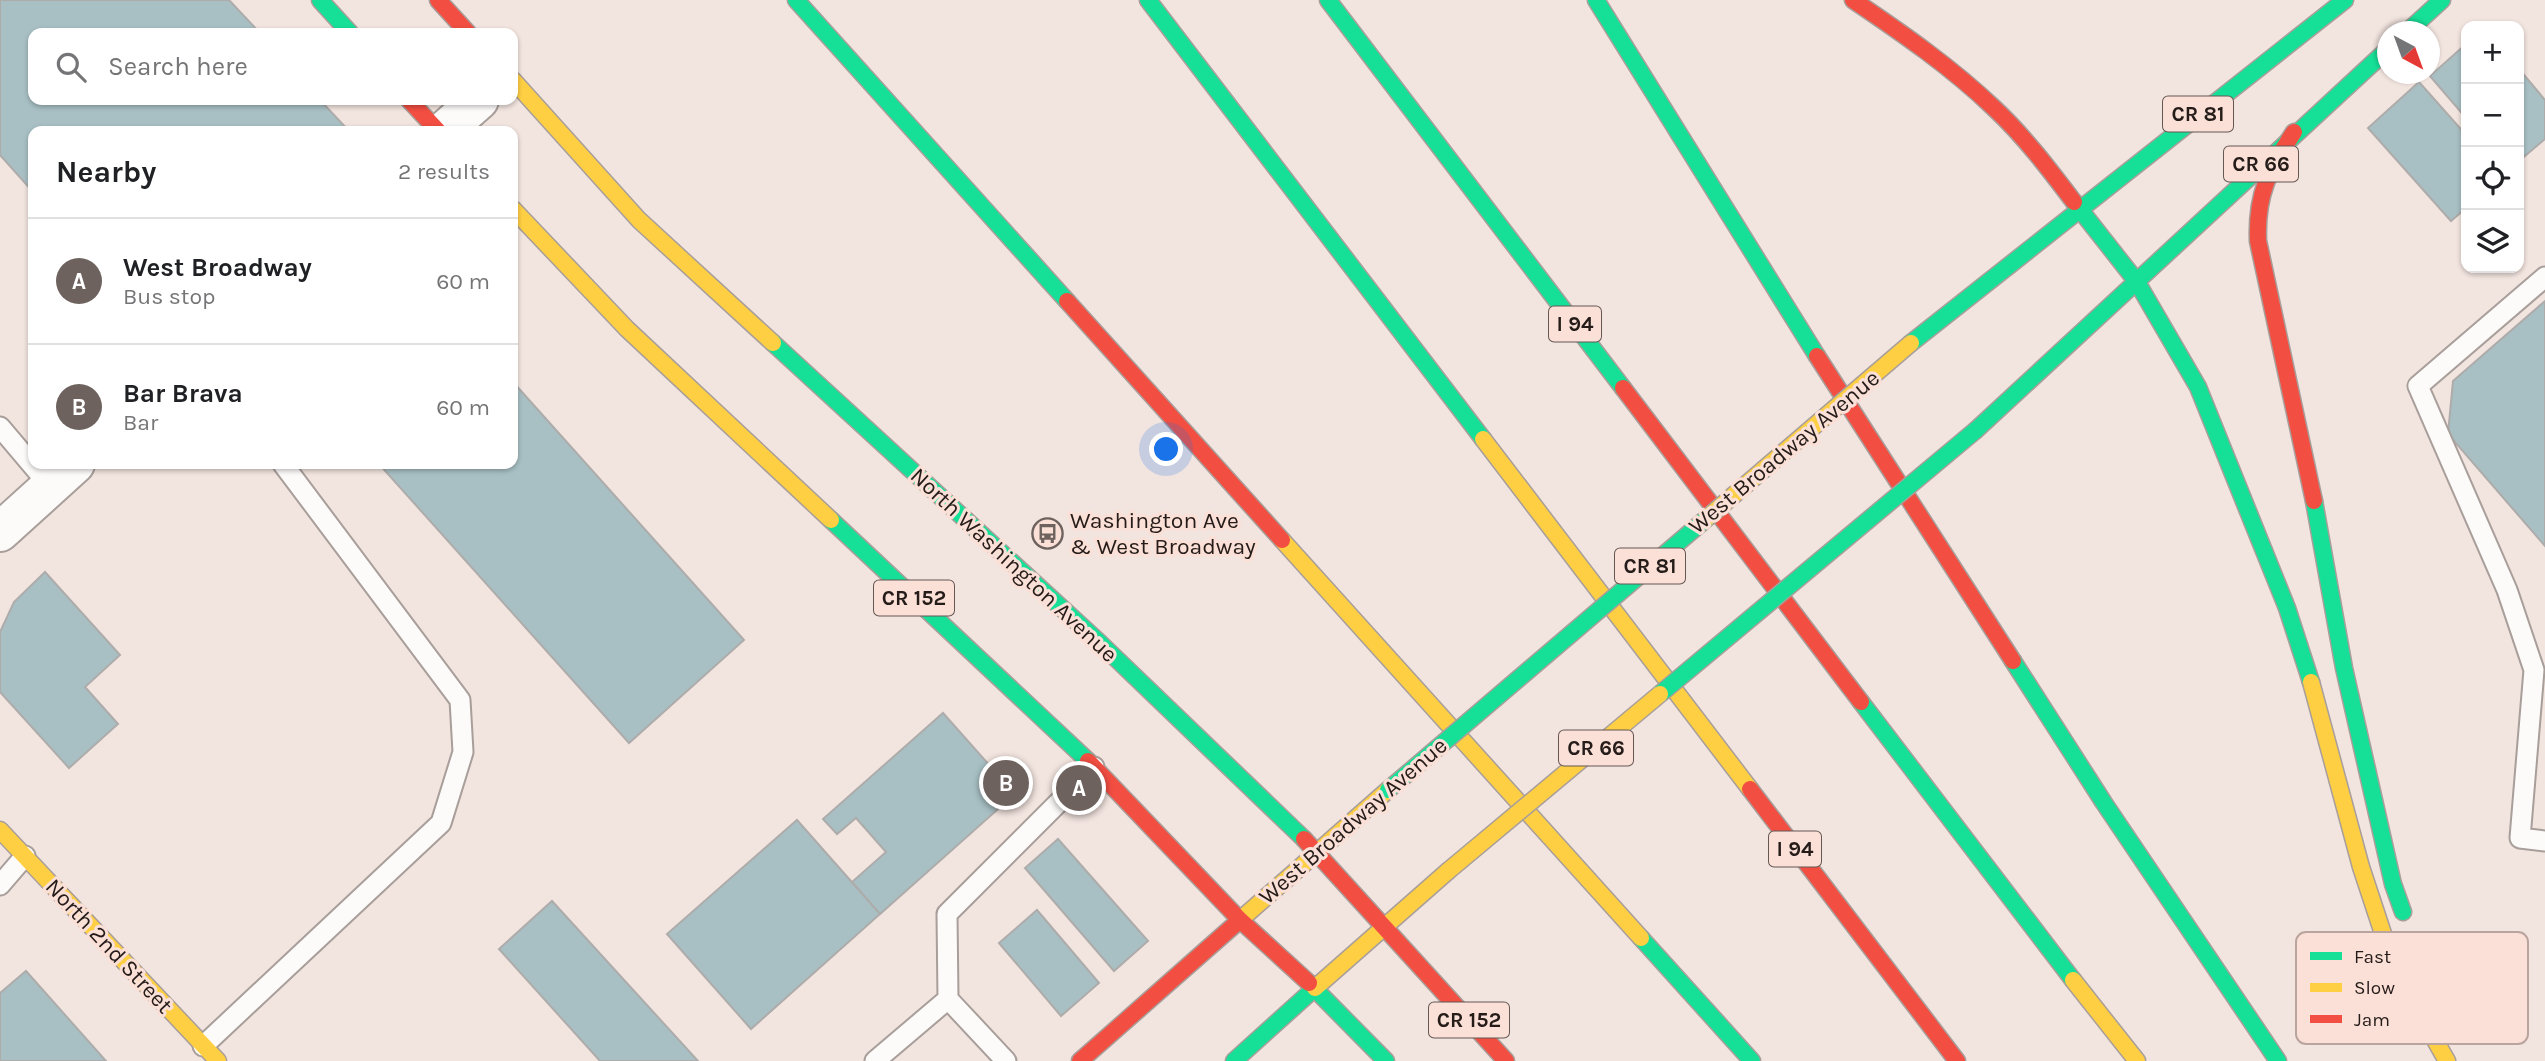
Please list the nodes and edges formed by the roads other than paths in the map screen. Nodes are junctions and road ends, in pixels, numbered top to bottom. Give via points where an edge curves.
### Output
1 (320, 0) edge
2 (438, 0) edge
3 (796, 0) edge
4 (1148, 0) edge
5 (1328, 0) edge
6 (1596, 0) edge
7 (1853, 0) edge
8 (2344, 0) edge
9 (2442, 0) edge
10 (2419, 21) edge
11 (345, 28) edge
12 (463, 28) edge
13 (2377, 59) edge
14 (518, 86) edge
15 (415, 105) edge
16 (473, 105) edge
17 (433, 126) edge
18 (450, 126) edge
19 (2294, 132) junction
20 (2079, 208) junction
21 (518, 214) edge
22 (2545, 277) edge
23 (2137, 282) junction
24 (0, 427) edge
25 (28, 448) edge
26 (287, 469) edge
27 (63, 475) edge
28 (0, 532) edge
29 (1094, 767) junction
30 (0, 830) edge
31 (2545, 841) edge
32 (1317, 852) junction
33 (25, 856) junction
34 (0, 884) edge
35 (1240, 920) junction
36 (1385, 926) junction
37 (2382, 932) edge
38 (2409, 932) dead end
39 (1315, 988) junction
40 (948, 999) junction
41 (2438, 1044) edge
42 (2443, 1044) edge
43 (202, 1056) edge
44 (875, 1061) edge
45 (1006, 1061) edge
46 (1080, 1061) edge
47 (1234, 1061) edge
48 (1386, 1061) edge
49 (1506, 1061) edge
50 (1752, 1061) edge
51 (1957, 1061) edge
52 (2137, 1061) edge
53 (2278, 1061) edge
54 (2448, 1061) edge

1 - 11 main road
2 - 12 main road
3 - 50 main road
4 - 51 main road, I 94
5 - 52 main road, I 94
6 - 53 main road via 1788,311 2074,757
7 - 20 main road via 1919,45 1994,108
8 - 20 main road, West Broadway Avenue / CR 81
9 - 10 main road
13 - 19 main road, CR 66
14 - 32 main road, North Washington Avenue / CR 152 via 639,220 1101,644
15 - 17 main road
16 - 18 street
19 - 23 main road, CR 66
19 - 38 main road via 2261,188 2256,210 2258,241 2310,480 2344,668 2393,884
20 - 23 main road
20 - 32 main road, West Broadway Avenue / CR 81, bridge via 1911,343
21 - 29 main road, CR 152 via 627,329
22 - 31 lane via 2418,386 2507,590 2533,670 2520,838
23 - 36 main road, CR 66, bridge via 1976,430
23 - 37 main road via 2198,387 2303,654
24 - 25 lane
26 - 43 lane via 460,700 463,752 441,823
27 - 28 street
29 - 35 main road, CR 152
29 - 40 lane via 947,914
30 - 33 main road, North 2nd Street
32 - 35 main road, West Broadway Avenue / CR 81
32 - 36 main road, North Washington Avenue / CR 152
33 - 34 lane
33 - 43 main road, North 2nd Street
35 - 39 main road, CR 152
35 - 46 main road, West Broadway Avenue
36 - 39 main road
36 - 49 main road, North Washington Avenue / CR 152
39 - 47 main road
39 - 48 main road, CR 152
40 - 44 lane
40 - 45 lane
41 - 54 main road
42 - 54 main road

